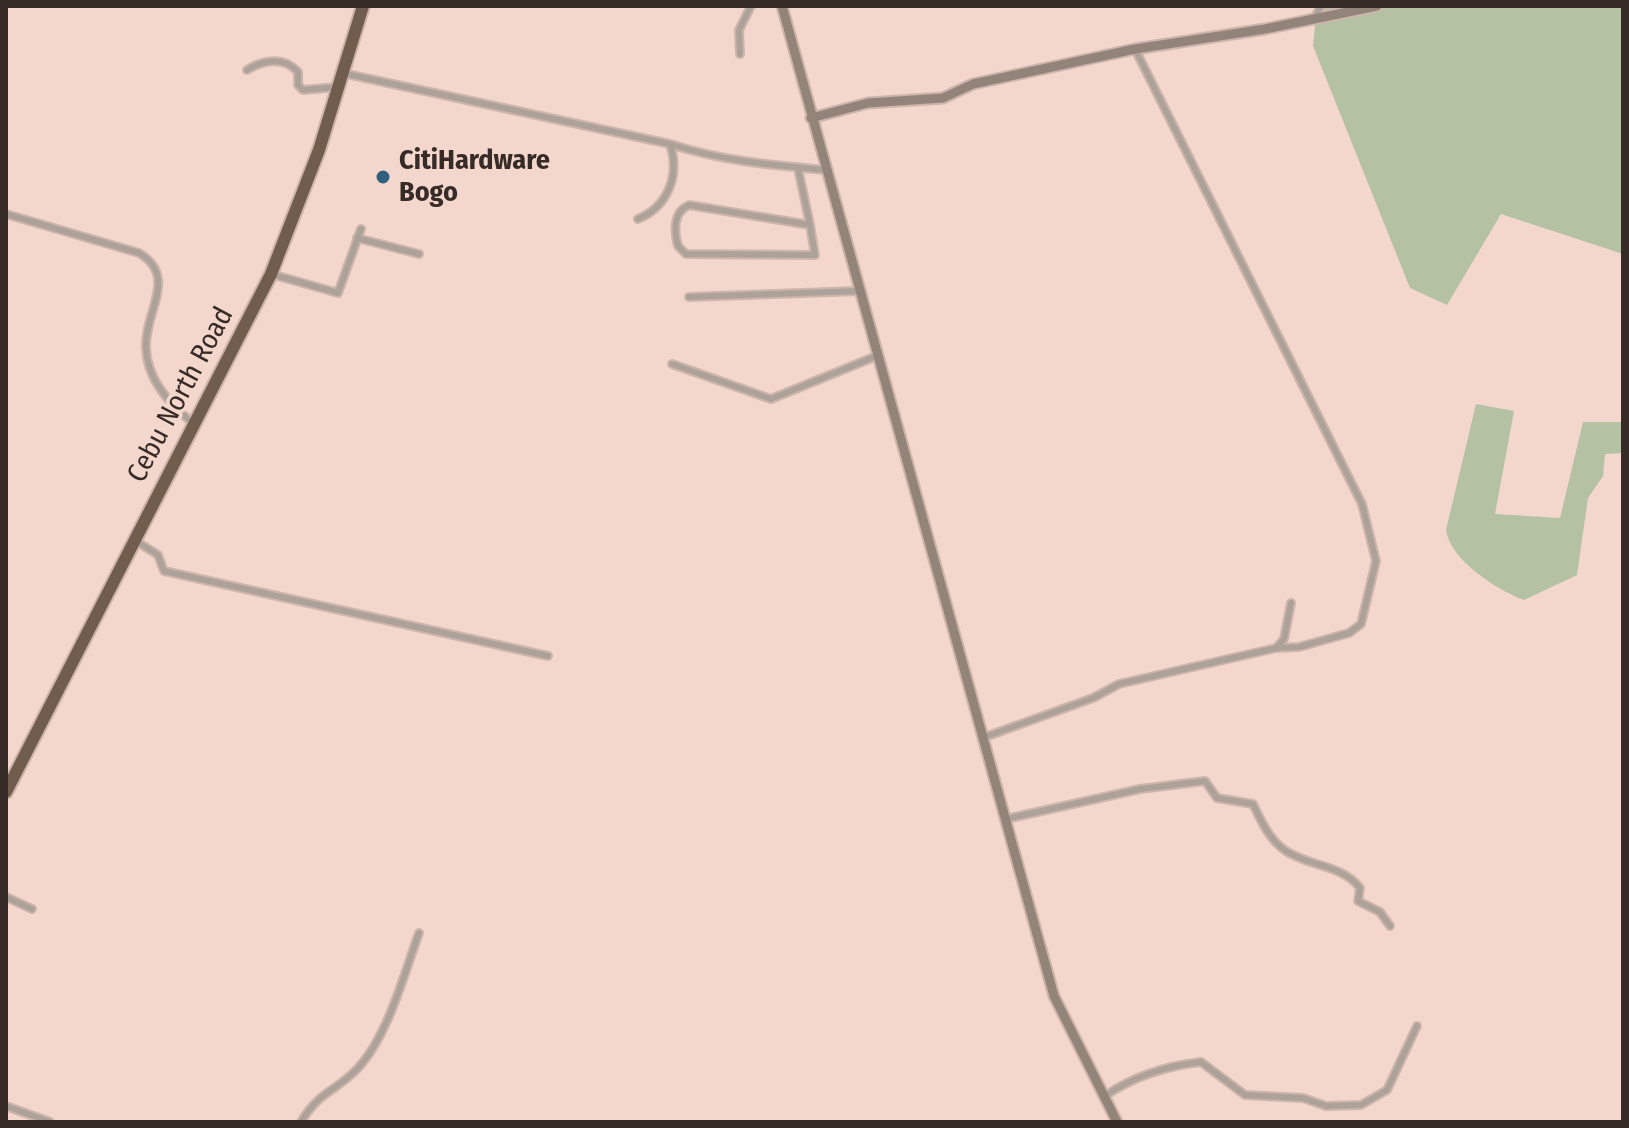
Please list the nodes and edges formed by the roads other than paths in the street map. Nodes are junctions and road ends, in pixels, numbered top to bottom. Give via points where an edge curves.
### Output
1 (363, 6) edge
2 (751, 6) edge
3 (782, 6) edge
4 (1321, 6) edge
5 (1377, 6) edge
6 (1315, 17) junction
7 (1135, 49) junction
8 (740, 54) dead end
9 (247, 70) dead end
10 (342, 73) junction
11 (338, 87) junction
12 (811, 118) junction
13 (670, 144) junction
14 (798, 168) junction
15 (825, 170) junction
16 (6, 214) edge
17 (638, 219) dead end
18 (810, 225) junction
19 (361, 229) dead end
20 (357, 238) junction
21 (419, 254) dead end
22 (271, 274) junction
23 (859, 291) junction
24 (689, 297) dead end
25 (879, 355) junction
26 (672, 364) dead end
27 (194, 424) junction
28 (133, 539) junction
29 (1291, 603) dead end
30 (1276, 648) junction
31 (548, 656) dead end
32 (982, 738) junction
33 (6, 792) edge
34 (1006, 819) junction
35 (6, 897) edge
36 (32, 909) dead end
37 (1390, 926) dead end
38 (419, 933) dead end
39 (1417, 1026) dead end
40 (1105, 1096) junction
41 (6, 1106) edge
42 (50, 1122) edge
43 (301, 1122) edge
44 (1117, 1122) edge

1 - 10 highway, Cebu North Road
2 - 8 street via 739,30
3 - 12 main road
4 - 6 street
5 - 6 main road
6 - 7 main road
7 - 12 main road via 973,84 943,98 868,103
7 - 30 street via 1362,504 1376,561 1357,628 1299,647
9 - 11 street via 262,60 271,61 293,67 303,90
10 - 11 highway, Cebu North Road
10 - 13 street
11 - 22 highway, Cebu North Road via 308,183
12 - 15 main road
13 - 14 street via 745,163
13 - 17 street via 675,161 667,194
14 - 15 street
14 - 18 street
15 - 23 main road
16 - 27 street via 153,261 159,274 146,348 152,376 173,407
18 - 18 street via 689,205 679,212 676,236 686,254 810,258 816,253
19 - 20 street
20 - 21 street
20 - 22 street via 338,293
22 - 27 highway, Cebu North Road
23 - 24 street
23 - 25 main road
25 - 26 street via 771,399
25 - 32 main road
27 - 28 highway, Cebu North Road
28 - 31 street via 158,555 164,571
28 - 33 highway, Cebu North Road
29 - 30 street via 1284,639
30 - 32 street via 1119,684
32 - 34 main road
34 - 37 street via 1140,789 1205,781 1217,798 1253,804 1265,829 1286,852 1353,878 1360,888 1358,901 1380,912
34 - 40 main road via 1054,996
35 - 36 street
38 - 43 street via 374,1043 359,1067 325,1091
39 - 40 street via 1387,1090 1361,1105 1326,1106 1303,1098 1245,1095 1201,1062 1170,1065
40 - 44 main road
41 - 42 street

